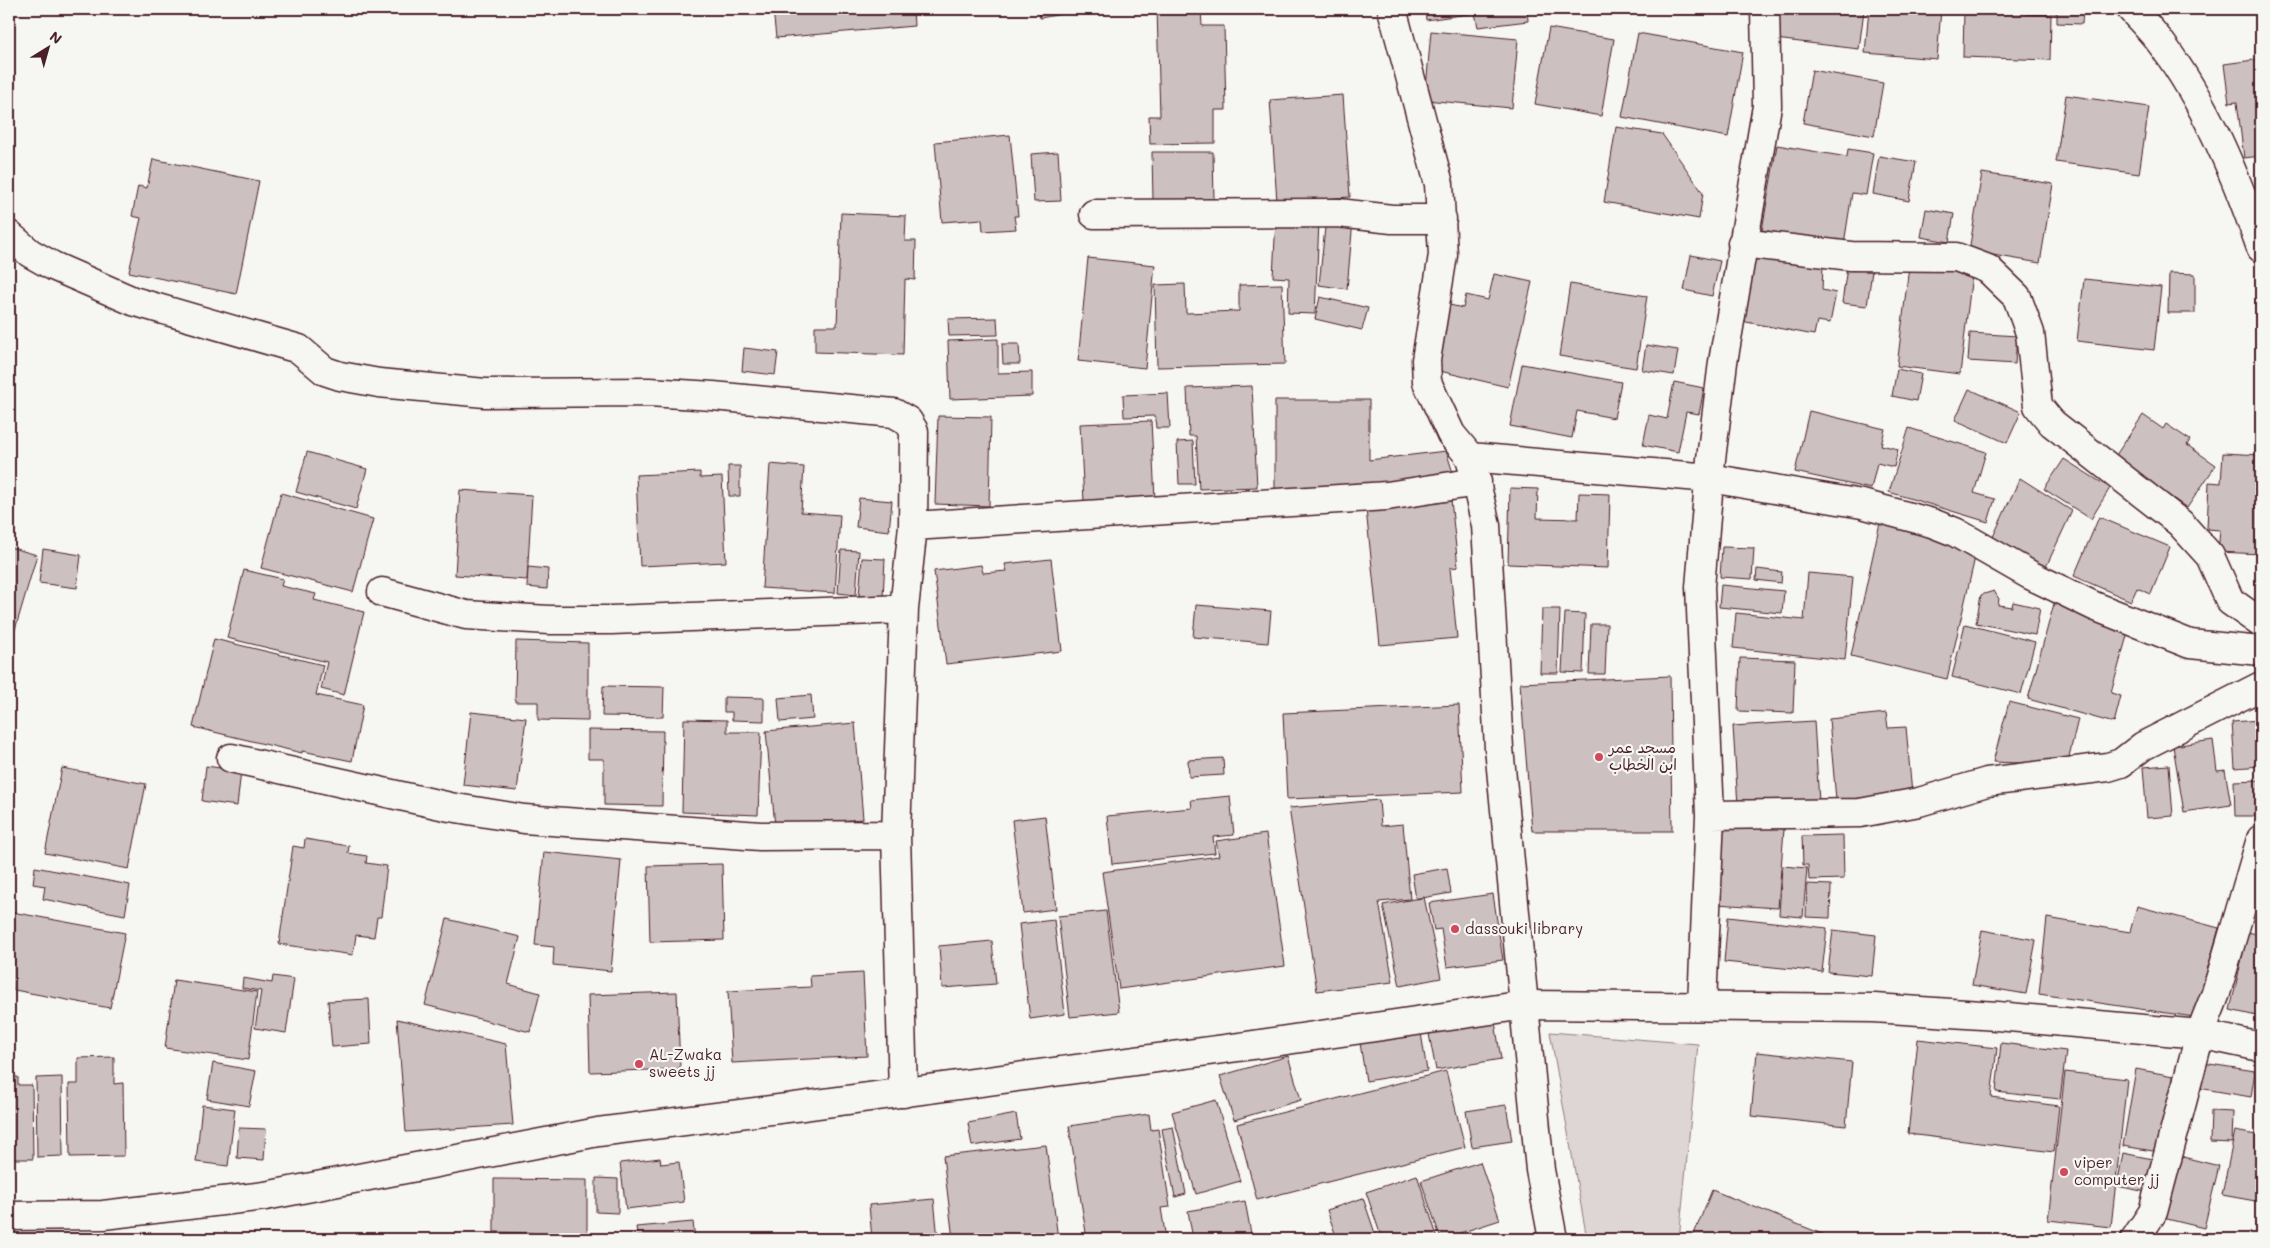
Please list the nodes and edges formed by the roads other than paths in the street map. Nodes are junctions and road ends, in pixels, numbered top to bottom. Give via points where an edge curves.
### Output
1 (1392, 9) edge
2 (1765, 9) edge
3 (2131, 9) edge
4 (1094, 214) dead end
5 (1442, 219) junction
6 (9, 235) edge
7 (1742, 243) junction
8 (2261, 248) edge
9 (1473, 470) junction
10 (1710, 478) junction
11 (913, 526) junction
12 (382, 592) dead end
13 (904, 609) junction
14 (2261, 624) edge
15 (2261, 651) edge
16 (2261, 686) edge
17 (231, 758) dead end
18 (1710, 815) junction
19 (896, 836) junction
20 (2261, 839) edge
21 (1524, 1005) junction
22 (1702, 1005) junction
23 (2200, 1034) junction
24 (2261, 1047) edge
25 (903, 1093) junction
26 (9, 1216) edge
27 (1553, 1239) edge
28 (2135, 1239) edge

1 - 5 street via 1439,184
2 - 7 street via 1767,106
3 - 8 street via 2161,42 2196,96 2221,144
4 - 5 street via 1338,213 1392,219
5 - 9 street via 1443,255 1426,360 1427,382 1450,434
6 - 11 street via 52,266 133,301 299,349 325,371 340,376 485,393 649,392 749,398 894,413 908,421 914,431
7 - 10 street via 1723,362
7 - 14 street via 1851,256 1956,257 1988,269 2017,297 2030,333 2038,406 2052,423 2180,523 2210,556 2230,601
9 - 10 street
9 - 11 street via 1387,496
9 - 21 street via 1486,525 1499,748
10 - 15 street via 1862,504 1932,523 1970,539 2030,576 2094,606 2190,644
10 - 18 street via 1700,587
11 - 13 street
12 - 13 street via 466,616 549,620
13 - 19 street
16 - 18 street via 2143,746 2121,763 2108,767 1987,782 1919,802 1867,812
17 - 19 street via 441,806 524,819 760,836
18 - 22 street
19 - 25 street
20 - 23 street via 2216,993
21 - 22 street
21 - 25 street
21 - 27 street via 1540,1170
22 - 23 street via 1874,1008
23 - 24 street
23 - 28 street via 2153,1212
25 - 26 street via 598,1132 265,1196 103,1215

